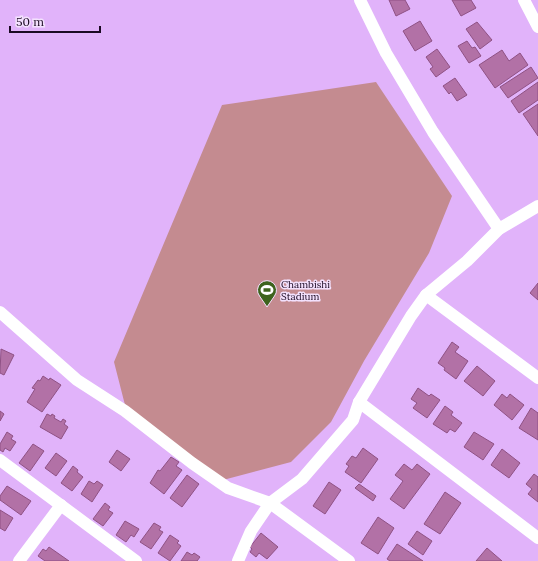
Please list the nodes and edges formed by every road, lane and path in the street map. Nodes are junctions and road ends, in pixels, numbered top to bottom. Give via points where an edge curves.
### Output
1 (360, 0) edge
2 (524, 0) edge
3 (538, 26) edge
4 (538, 206) edge
5 (499, 229) junction
6 (426, 295) junction
7 (0, 312) edge
8 (538, 378) edge
9 (359, 402) junction
10 (0, 460) edge
11 (270, 503) junction
12 (61, 504) junction
13 (538, 538) edge
14 (19, 561) edge
15 (136, 561) edge
16 (238, 561) edge
17 (349, 561) edge

1 - 5 street via 386,53 433,132
2 - 3 street
4 - 5 street
5 - 6 street via 467,261
6 - 8 street
6 - 9 street
7 - 11 street via 77,380 125,410 222,484
9 - 11 street via 353,420 334,444 302,479
9 - 13 street
10 - 12 street
11 - 16 street via 252,531
11 - 17 street
12 - 14 street
12 - 15 street

